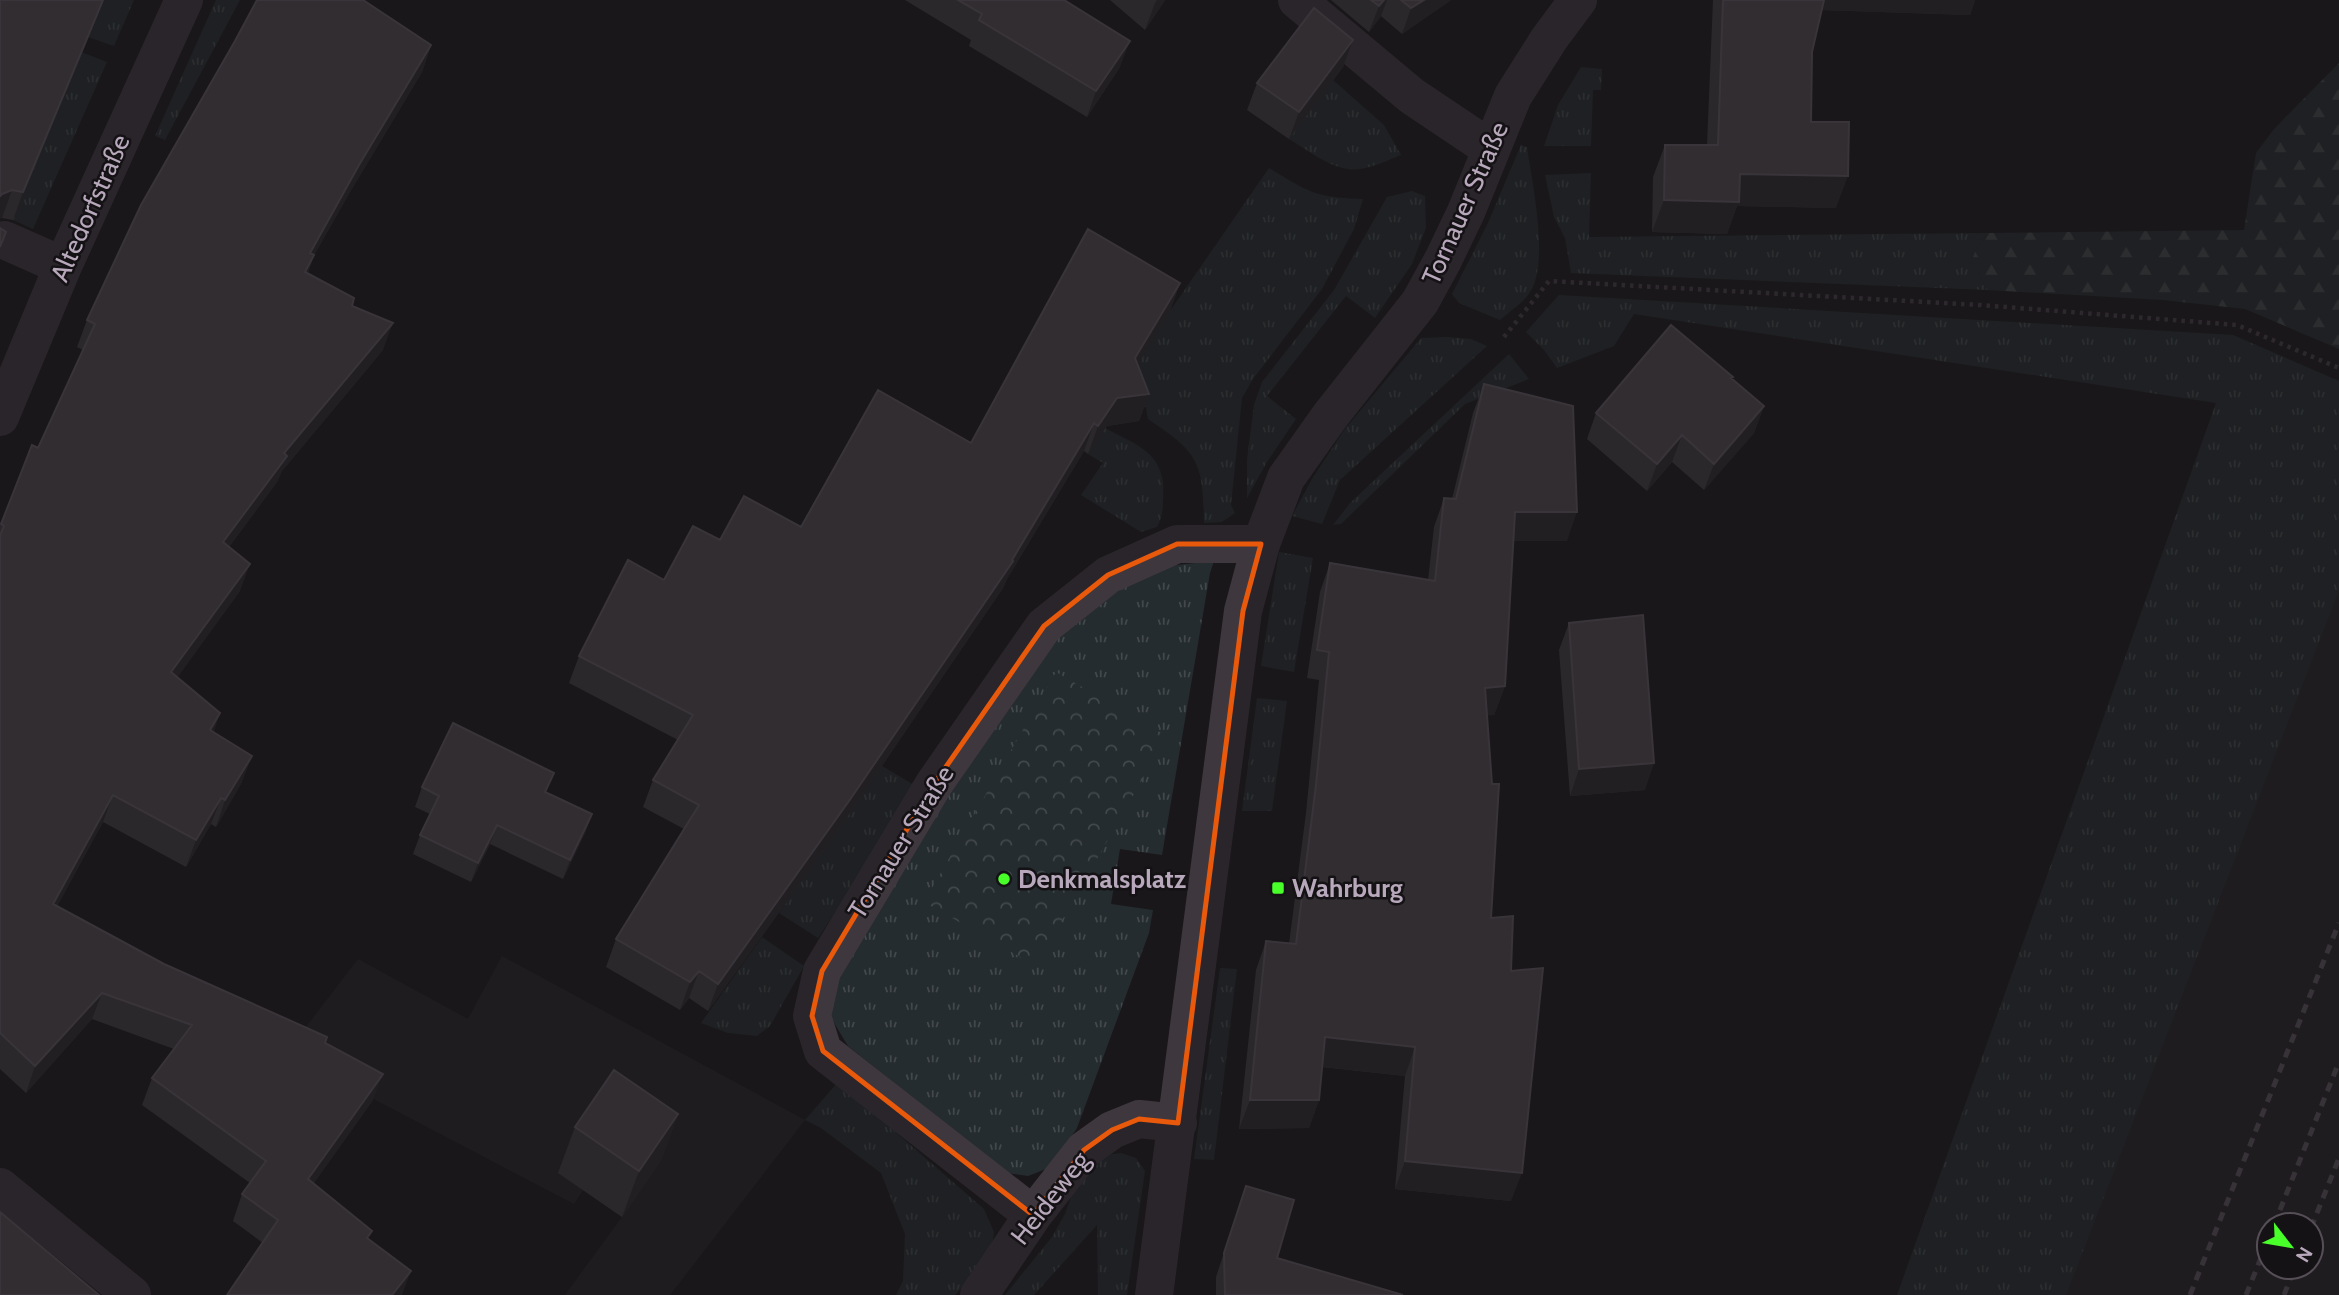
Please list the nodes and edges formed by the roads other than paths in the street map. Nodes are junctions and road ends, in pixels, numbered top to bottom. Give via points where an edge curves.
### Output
1 (184, 0) edge
2 (1297, 0) edge
3 (1578, 0) edge
4 (1491, 149) junction
5 (4, 240) edge
6 (63, 266) junction
7 (0, 417) edge
8 (1261, 544) junction
9 (1178, 1123) junction
10 (0, 1187) edge
11 (1033, 1215) junction
12 (132, 1295) edge
13 (979, 1295) edge
14 (1154, 1295) edge

1 - 6 street, Altedorfstraße
2 - 4 street via 1412,96
3 - 4 street, Tornauer Straße via 1513,96
4 - 8 street, Tornauer Straße via 1420,302 1286,478
5 - 6 street
6 - 7 street, Altedorfstraße
8 - 9 street, Tornauer Straße via 1243,611
8 - 11 street, Tornauer Straße via 1177,544 1108,575 1044,626 934,784 822,971 812,1016 823,1051
9 - 11 street, Heideweg via 1139,1119 1112,1130 1084,1150
9 - 14 street, Tornauer Straße
10 - 12 street
11 - 13 street, Heideweg

